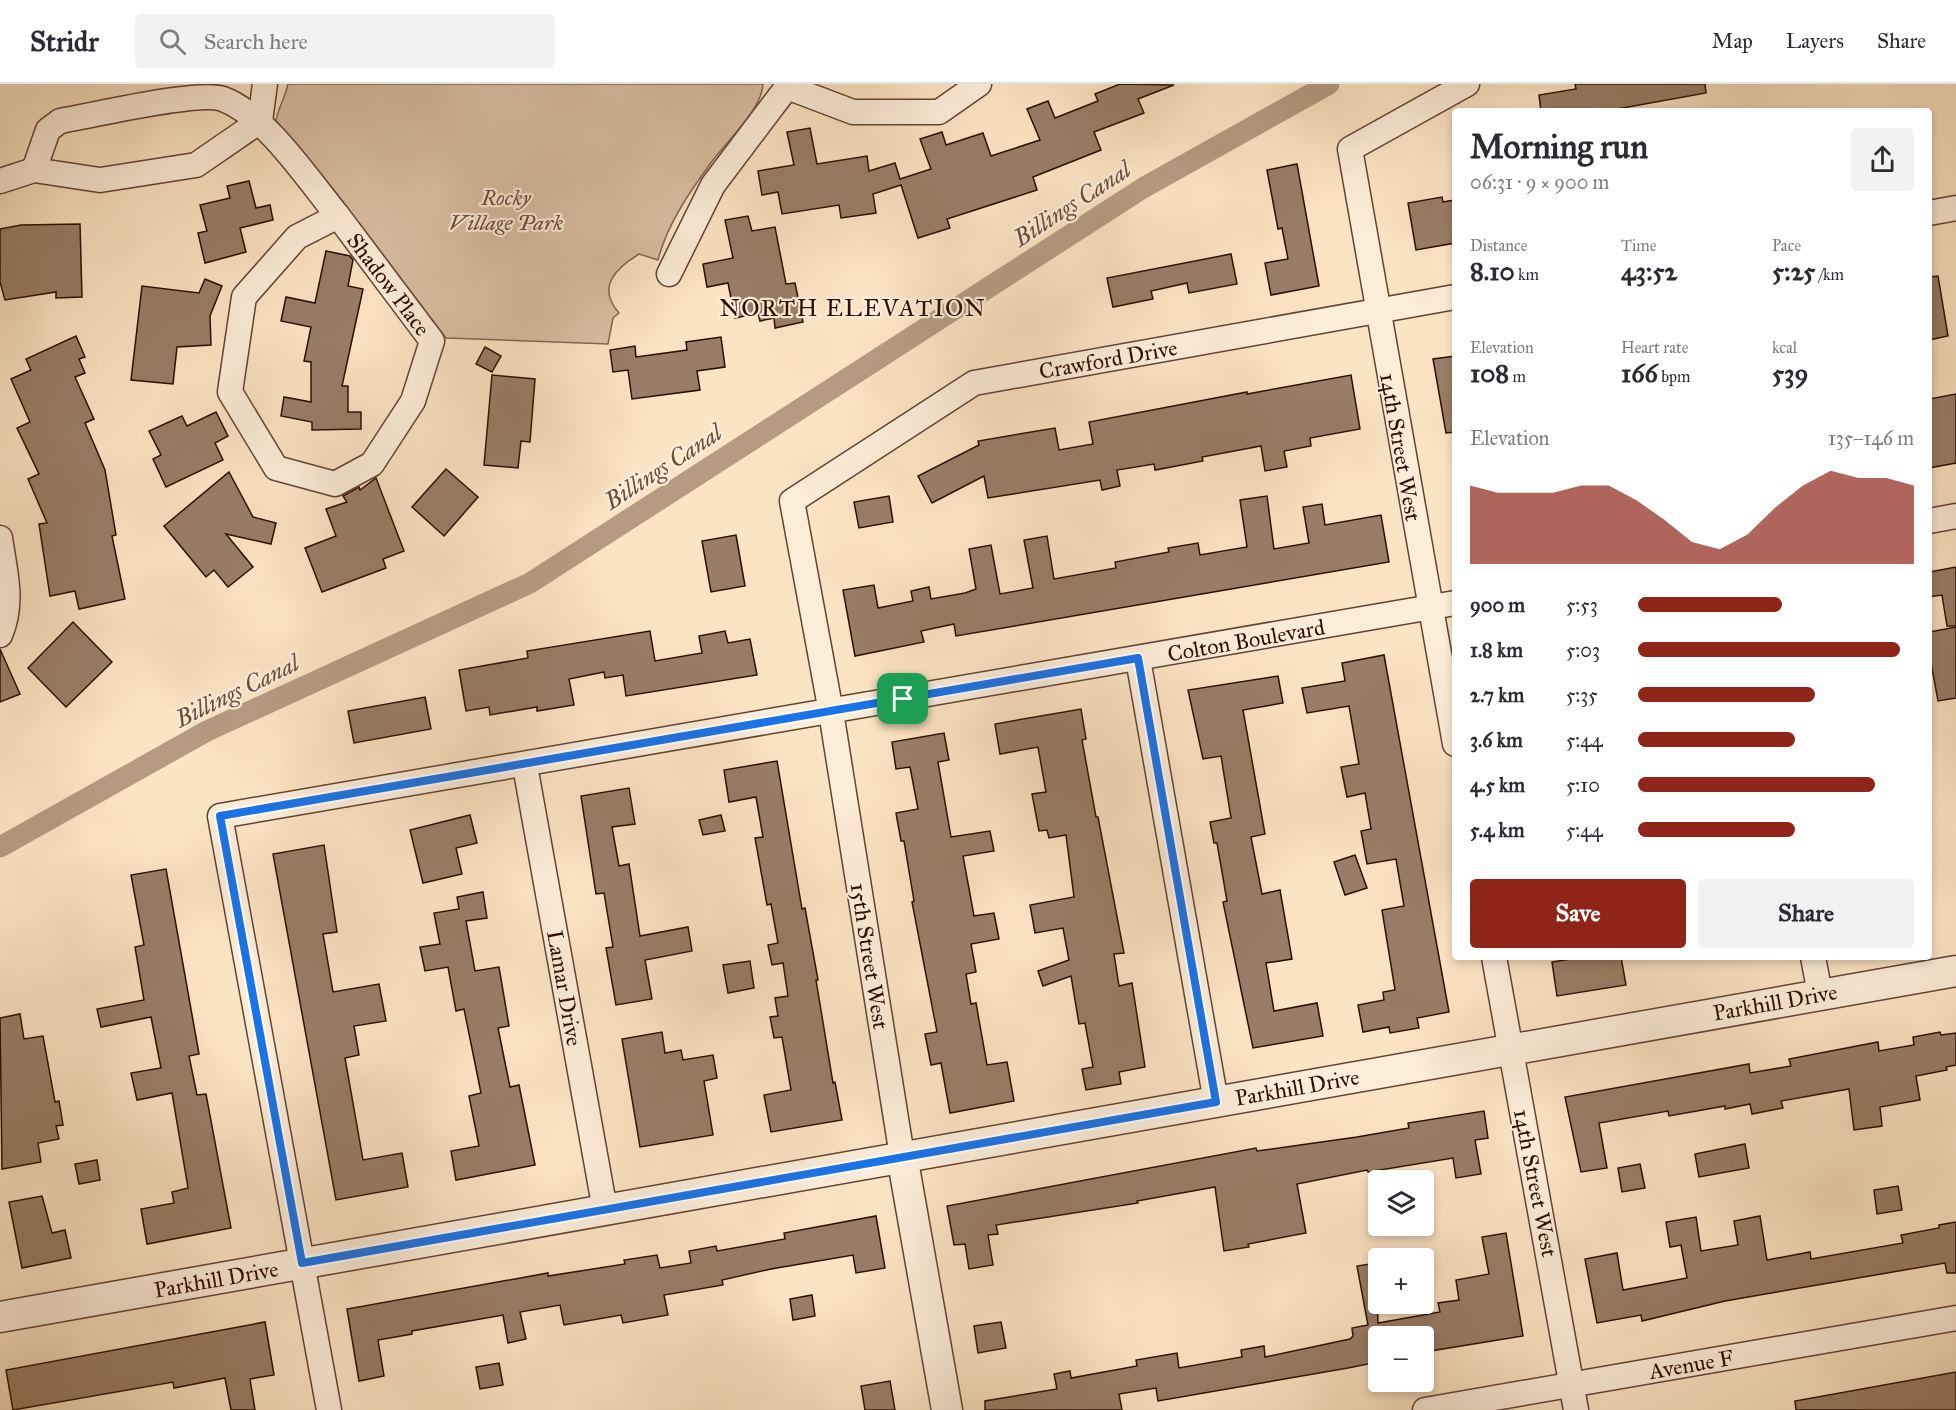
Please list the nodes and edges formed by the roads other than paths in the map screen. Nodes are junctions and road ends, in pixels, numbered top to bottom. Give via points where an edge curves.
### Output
1 (265, 84) edge
2 (979, 84) edge
3 (1467, 84) edge
4 (787, 86) edge
5 (260, 121) junction
6 (34, 170) junction
7 (0, 181) edge
8 (1956, 208) edge
9 (1932, 212) edge
10 (338, 216) junction
11 (669, 274) dead end
12 (1452, 298) edge
13 (1377, 311) junction
14 (792, 501) joint
15 (1956, 516) edge
16 (1932, 520) edge
17 (0, 538) edge
18 (1452, 603) edge
19 (1430, 607) junction
20 (0, 635) edge
21 (1138, 658) junction
22 (831, 712) junction
23 (1452, 728) edge
24 (525, 766) junction
25 (1495, 960) edge
26 (1814, 960) edge
27 (1956, 971) edge
28 (1820, 994) junction
29 (1510, 1048) junction
30 (1216, 1102) junction
31 (902, 1156) junction
32 (605, 1210) junction
33 (302, 1263) junction
34 (0, 1317) edge
35 (1956, 1317) edge
36 (1572, 1385) junction
37 (329, 1410) edge
38 (947, 1410) edge
39 (1425, 1410) edge
40 (1576, 1410) edge

1 - 5 street
2 - 4 street via 939,112 853,112
3 - 13 street, 14th Street West via 1350,149
4 - 11 street via 713,185
5 - 6 street via 196,165 100,180
5 - 6 street, Shadow Place via 222,98 185,98 60,121 48,130
5 - 10 street, Shadow Place
6 - 7 street
8 - 9 street
10 - 10 street, Shadow Place via 432,341 413,401 372,464 335,484 276,468 230,392 244,297 297,237
12 - 13 street, Crawford Drive
13 - 14 street, Crawford Drive via 974,383
13 - 19 street, 14th Street West
14 - 22 street, 15th Street West
15 - 16 street
17 - 20 street via 10,598
18 - 19 street, Colton Boulevard
19 - 21 street, Colton Boulevard
19 - 23 street, 14th Street West
21 - 22 street, Colton Boulevard
21 - 30 street
22 - 24 street, Colton Boulevard
22 - 31 street, 15th Street West
24 - 32 street, Lamar Drive
24 - 33 street, Colton Boulevard via 220,816
25 - 29 street, 14th Street West
26 - 28 street
27 - 28 street, Parkhill Drive
28 - 29 street, Parkhill Drive
29 - 30 street, Parkhill Drive
29 - 36 street, 14th Street West
30 - 31 street, Parkhill Drive
31 - 32 street, Parkhill Drive
31 - 38 street, 15th Street West
32 - 33 street, Parkhill Drive
33 - 34 street, Parkhill Drive
33 - 37 street
35 - 36 street, Avenue F
36 - 39 street, Avenue F
36 - 40 street, 14th Street West

